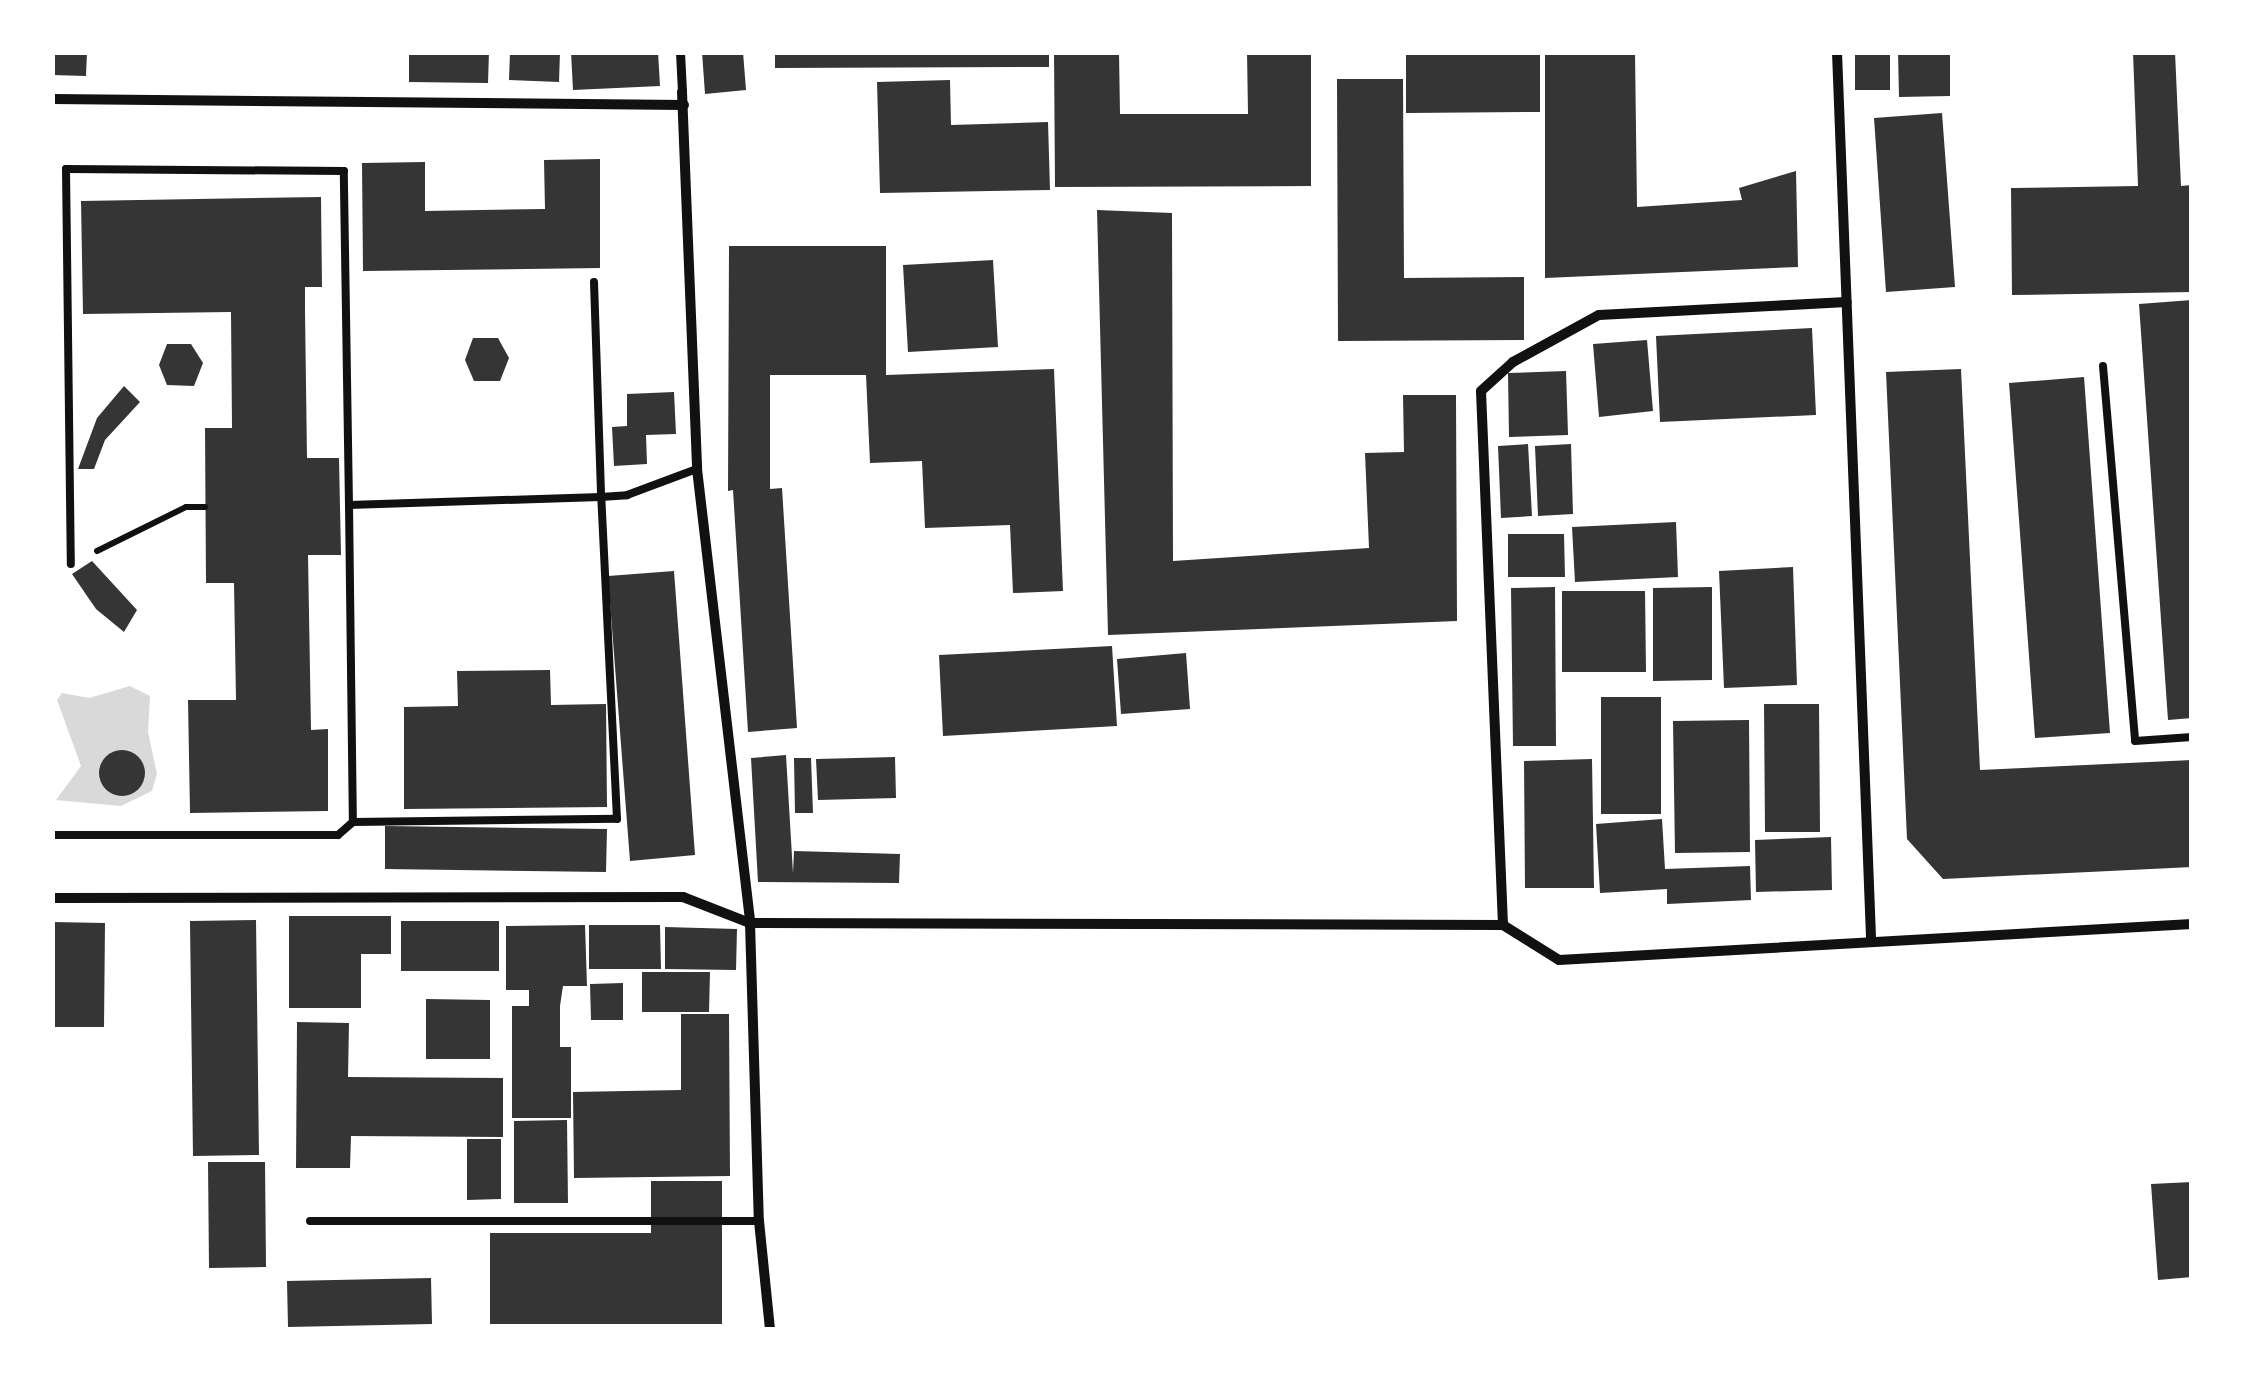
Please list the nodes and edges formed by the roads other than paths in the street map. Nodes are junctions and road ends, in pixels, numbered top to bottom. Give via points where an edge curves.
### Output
1 (680, 52) edge
2 (1837, 52) edge
3 (682, 92) joint
4 (52, 99) edge
5 (684, 106) junction
6 (594, 282) dead end
7 (1846, 302) junction
8 (2102, 366) dead end
9 (697, 469) junction
10 (601, 497) junction
11 (349, 505) junction
12 (71, 564) road end
13 (2192, 738) edge
14 (353, 822) junction
15 (52, 835) edge
16 (52, 898) edge
17 (750, 923) junction
18 (2192, 924) edge
19 (1503, 925) junction
20 (1872, 940) junction
21 (310, 1221) dead end
22 (760, 1221) junction
23 (770, 1330) edge

1 - 3 street
2 - 7 street
3 - 5 street
4 - 5 street
5 - 9 street
6 - 10 lane
7 - 19 street via 1600,315 1513,362 1480,391
7 - 20 street
8 - 13 lane via 2135,741
9 - 10 lane via 627,495
9 - 17 street
10 - 11 lane
10 - 14 lane via 616,819
11 - 12 lane via 344,171 66,169
11 - 14 lane
14 - 15 lane via 338,836
16 - 17 street via 683,897
17 - 19 street
17 - 22 street
18 - 20 street
19 - 20 street via 1559,960
21 - 22 lane
22 - 23 street

